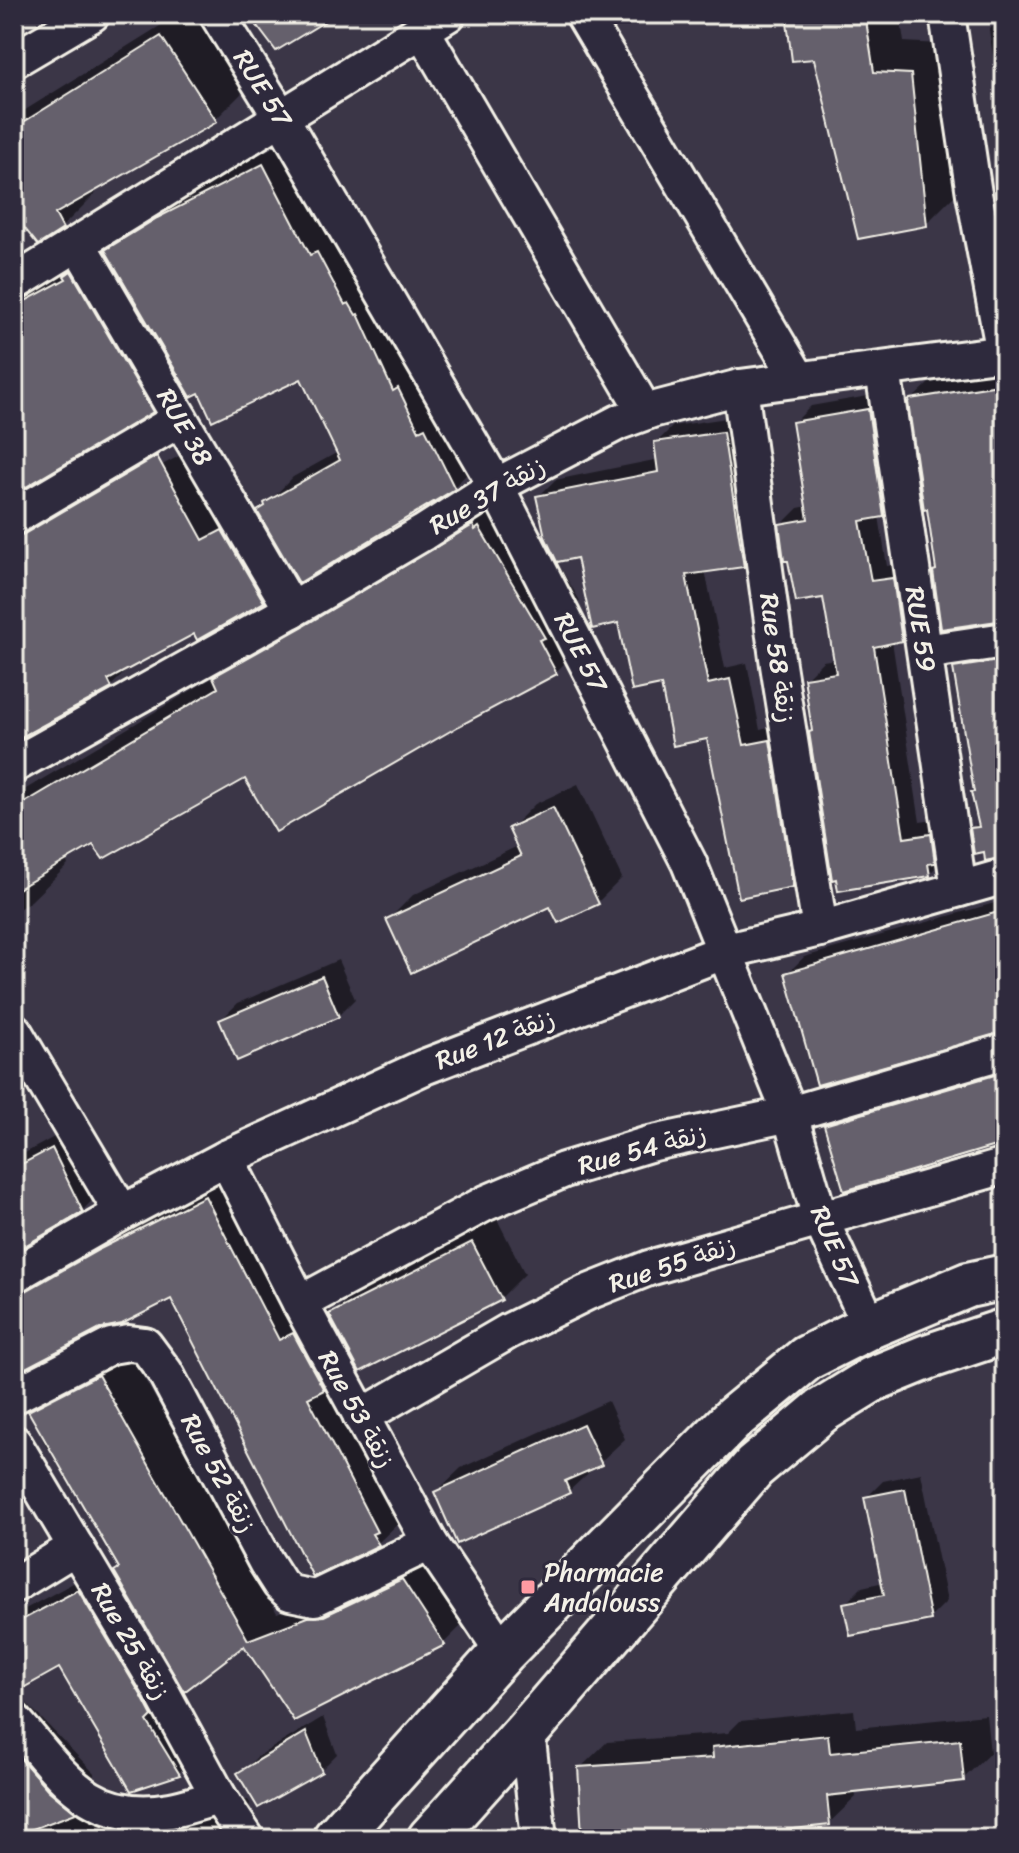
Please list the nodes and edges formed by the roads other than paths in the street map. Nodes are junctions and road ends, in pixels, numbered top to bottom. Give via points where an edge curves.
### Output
1 (92, 14) edge
2 (217, 14) edge
3 (583, 14) edge
4 (947, 14) edge
5 (435, 22) edge
6 (15, 57) edge
7 (282, 119) junction
8 (78, 244) junction
9 (14, 283) edge
10 (1004, 353) edge
11 (883, 370) junction
12 (798, 378) junction
13 (740, 387) junction
14 (645, 412) junction
15 (180, 419) junction
16 (496, 486) junction
17 (14, 517) edge
18 (292, 610) junction
19 (1005, 640) edge
20 (925, 652) junction
21 (14, 765) edge
22 (1005, 876) edge
23 (959, 889) junction
24 (820, 929) junction
25 (726, 951) junction
26 (14, 1031) edge
27 (1005, 1051) edge
28 (790, 1114) junction
29 (226, 1158) junction
30 (1005, 1166) edge
31 (122, 1213) junction
32 (820, 1218) junction
33 (14, 1275) edge
34 (1005, 1277) edge
35 (300, 1303) junction
36 (870, 1326) junction
37 (1005, 1331) edge
38 (14, 1396) edge
39 (361, 1417) junction
40 (14, 1443) edge
41 (430, 1543) junction
42 (76, 1547) junction
43 (14, 1585) edge
44 (503, 1652) junction
45 (14, 1720) edge
46 (527, 1731) junction
47 (219, 1797) junction
48 (247, 1839) edge
49 (335, 1839) edge
50 (430, 1839) edge
51 (539, 1839) edge

1 - 6 street
2 - 7 street, RUE 57
3 - 12 street
4 - 10 street
5 - 7 street
5 - 14 street
7 - 8 street
7 - 16 street, RUE 57
8 - 9 street
8 - 15 street, RUE 38
10 - 11 street, Rue 37 زنقة
11 - 12 street, Rue 37 زنقة
11 - 20 street, RUE 59
12 - 13 street, Rue 37 زنقة
13 - 14 street, Rue 37 زنقة
13 - 24 street, Rue 58 زنقة
14 - 16 street, Rue 37 زنقة
15 - 17 street
15 - 18 street, RUE 38
16 - 18 street, Rue 37 زنقة
16 - 25 street, RUE 57 via 689,863
18 - 21 street, Rue 37 زنقة
19 - 20 street
20 - 23 street, RUE 59
22 - 23 street, Rue 12 زنقة
23 - 24 street, Rue 12 زنقة
24 - 25 street, Rue 12 زنقة
25 - 28 street, RUE 57
25 - 29 street, Rue 12 زنقة via 424,1067
26 - 31 street
27 - 28 street, Rue 54 زنقة
28 - 32 street, RUE 57
28 - 35 street, Rue 54 زنقة via 649,1144 564,1170 486,1203
29 - 31 street, Rue 12 زنقة
29 - 35 street, Rue 53 زنقة
30 - 32 street, Rue 55 زنقة
31 - 33 street, Rue 12 زنقة
32 - 36 street, RUE 57
32 - 39 street, Rue 55 زنقة via 649,1268 586,1293
34 - 36 main road via 968,1285
35 - 39 street, Rue 53 زنقة
36 - 44 main road via 807,1358 734,1418
37 - 46 main road via 873,1379 821,1411 754,1467
38 - 41 street, Rue 52 زنقة via 111,1346 145,1345 165,1372 266,1562 290,1593 315,1598
39 - 41 street, Rue 53 زنقة
40 - 42 street, Rue 25 زنقة
41 - 44 street, Rue 53 زنقة
42 - 43 street
42 - 47 street, Rue 25 زنقة
44 - 49 main road
45 - 47 street via 71,1785 105,1808 171,1810
46 - 50 main road
46 - 51 street
47 - 48 street, Rue 25 زنقة

